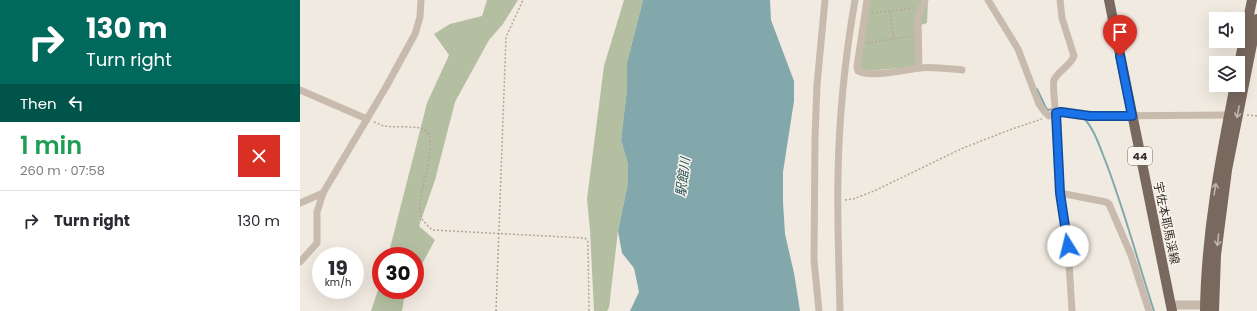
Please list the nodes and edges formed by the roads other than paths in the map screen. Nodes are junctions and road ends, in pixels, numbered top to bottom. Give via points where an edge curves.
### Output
1 (421, 0) edge
2 (825, 0) edge
3 (855, 0) edge
4 (867, 0) edge
5 (988, 0) edge
6 (1060, 0) edge
7 (1109, 0) edge
8 (1252, 0) edge
9 (923, 3) edge
10 (1257, 18) edge
11 (1240, 56) edge
12 (919, 68) junction
13 (962, 70) dead end
14 (300, 90) edge
15 (1235, 92) edge
16 (1053, 115) junction
17 (1233, 115) junction
18 (1132, 116) junction
19 (367, 119) junction
20 (323, 193) junction
21 (1060, 193) junction
22 (300, 203) edge
23 (300, 262) edge
24 (1172, 308) edge
25 (1210, 308) edge
26 (819, 311) edge
27 (840, 311) edge
28 (1072, 311) edge
29 (1149, 311) edge

1 - 19 street via 415,34
2 - 26 street via 815,137 814,260
3 - 27 street via 841,113 838,176
4 - 12 street via 858,71 892,73
5 - 16 street via 1018,49 1039,104 1044,112
6 - 16 street via 1062,18 1074,56 1054,81
7 - 18 main road, 宇佐本耶馬渓線 / 44
8 - 11 main road
9 - 12 street via 918,18
10 -> 17 main road
12 - 13 street
14 - 19 street
15 - 17 main road
16 - 18 street via 1061,112 1090,116
16 - 21 street
17 - 18 street
17 - 25 main road via 1220,161 1211,216 1208,252
18 - 24 main road, 宇佐本耶馬渓線 / 44
19 - 20 street
20 - 22 street
20 - 23 street via 317,212 317,243
21 - 28 street via 1068,246
21 - 29 street via 1109,204 1131,254
24 - 25 street

